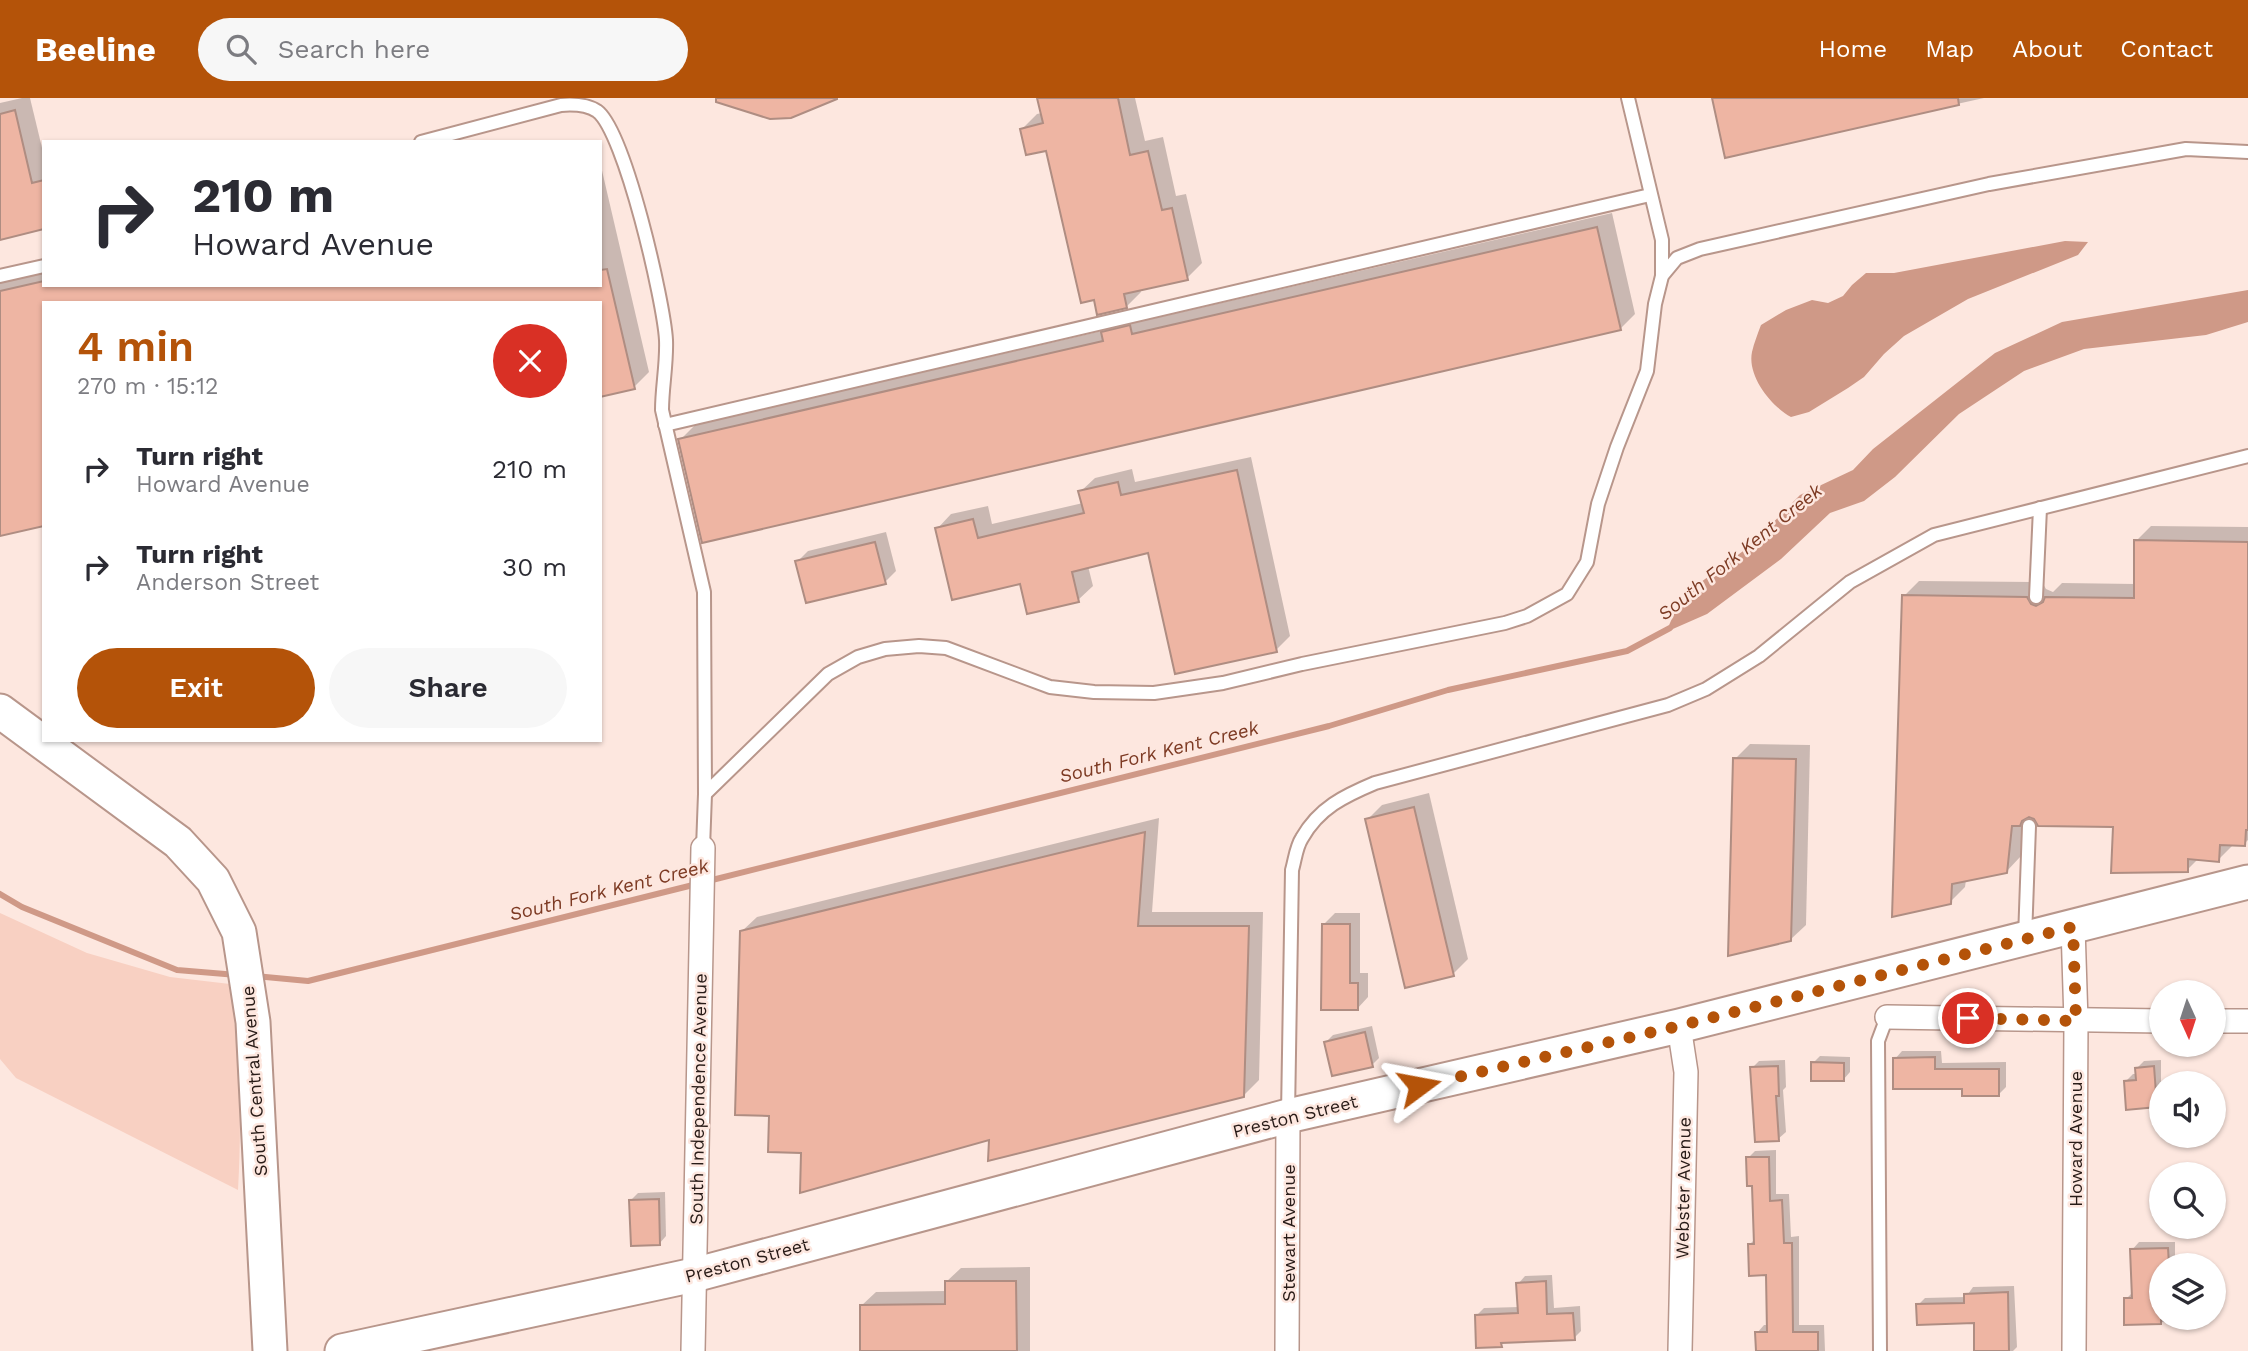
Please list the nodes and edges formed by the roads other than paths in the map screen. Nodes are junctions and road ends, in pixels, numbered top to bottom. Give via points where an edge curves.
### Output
1 (1628, 98) edge
2 (429, 140) edge
3 (2248, 152) edge
4 (1650, 195) junction
5 (42, 266) edge
6 (0, 276) edge
7 (1662, 276) junction
8 (665, 425) junction
9 (2248, 456) edge
10 (2040, 508) junction
11 (2036, 597) dead end
12 (0, 711) edge
13 (42, 742) edge
14 (42, 742) edge
15 (705, 794) junction
16 (2029, 826) dead end
17 (702, 848) joint
18 (2248, 882) edge
19 (2073, 927) junction
20 (2025, 939) junction
21 (1887, 1017) joint
22 (2076, 1021) junction
23 (2149, 1021) edge
24 (2226, 1021) edge
25 (2248, 1021) edge
26 (1679, 1026) junction
27 (1288, 1116) junction
28 (694, 1275) junction
29 (270, 1351) edge
30 (342, 1351) edge
31 (693, 1351) edge
32 (1287, 1351) edge
33 (1680, 1351) edge
34 (1880, 1351) edge
35 (2074, 1351) edge

1 - 4 lane
2 - 8 lane via 561,105 579,104 597,111 622,154 659,298 666,340
3 - 7 lane via 2186,149 1990,184 1700,249 1677,258
4 - 7 lane via 1662,240
4 - 8 lane
5 - 6 lane
7 - 15 lane via 1647,371 1598,504 1587,562 1567,594 1549,606 1505,623 1223,683 1154,693 1050,687 946,648 885,649 858,657 828,674
8 - 15 lane via 704,592
9 - 10 lane
10 - 11 lane
10 - 27 lane via 1934,535 1890,558 1850,582 1759,656 1706,689 1668,705 1375,783 1343,796 1320,814 1301,840 1292,870
12 - 13 street, South Central Avenue
14 - 29 street, South Central Avenue via 178,842 213,880 239,932 253,1022
15 - 17 lane
16 - 20 lane
17 - 28 street, South Independence Avenue
18 - 19 street, Preston Street
19 - 20 street, Preston Street
19 - 22 street, Howard Avenue
20 - 26 street, Preston Street
21 - 22 street
21 - 34 lane via 1878,1041
22 - 23 street
22 - 35 street, Howard Avenue
24 - 25 street
26 - 27 street, Preston Street
26 - 33 street, Webster Avenue via 1686,1072
27 - 28 street, Preston Street
27 - 32 street, Stewart Avenue
28 - 30 street, Preston Street
28 - 31 street, South Independence Avenue

